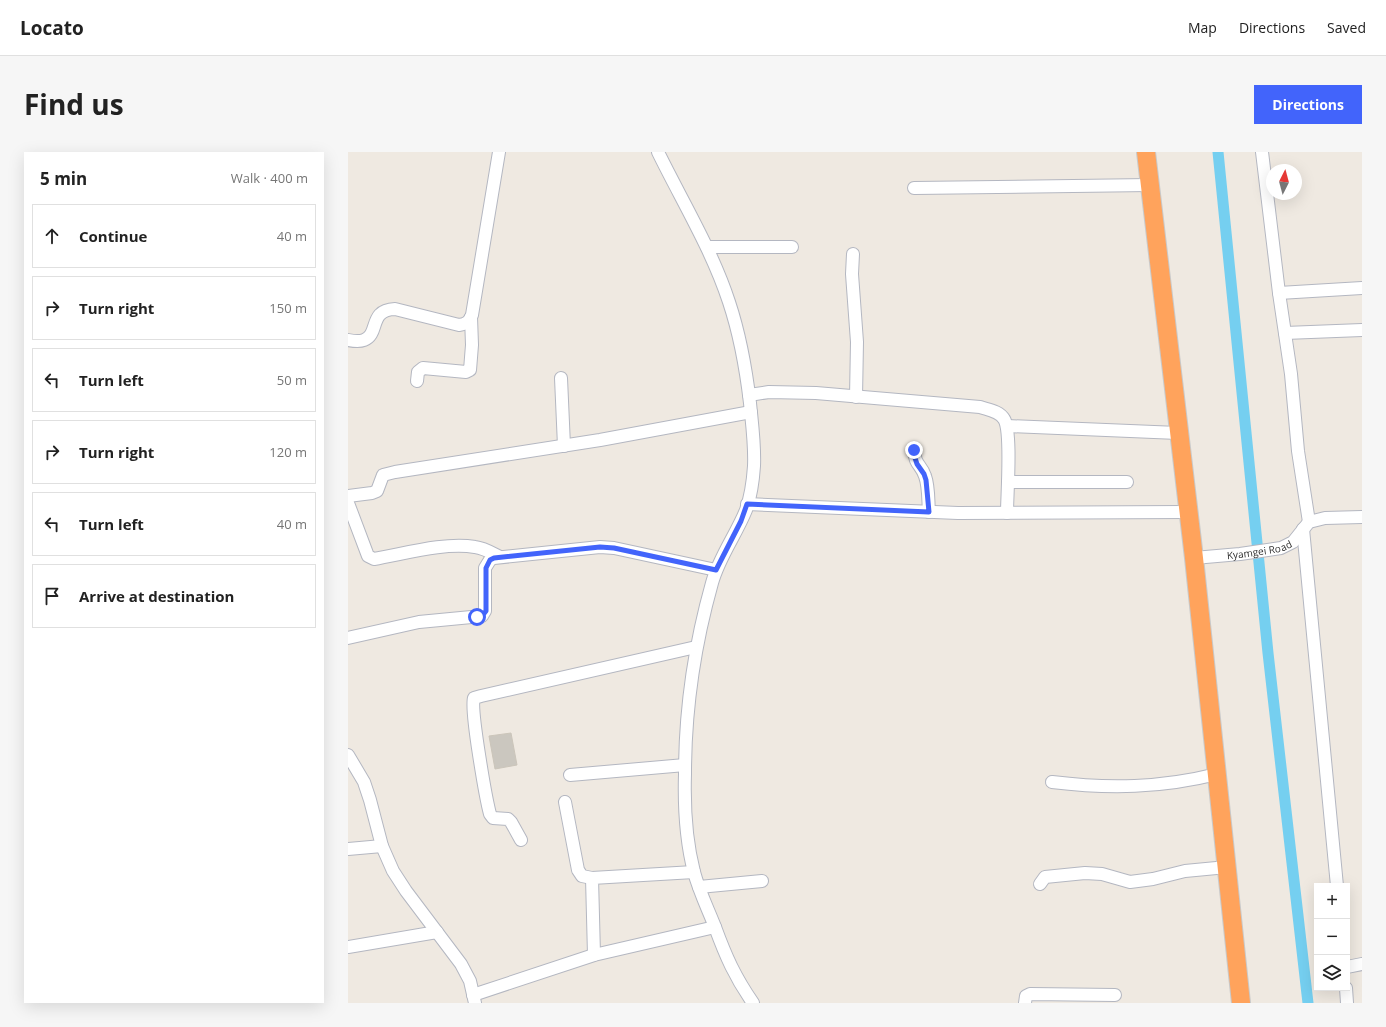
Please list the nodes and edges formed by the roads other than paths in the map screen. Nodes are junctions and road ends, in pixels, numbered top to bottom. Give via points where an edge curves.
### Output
1 (499, 152) edge
2 (658, 152) edge
3 (1146, 152) edge
4 (1262, 152) edge
5 (1150, 185) junction
6 (914, 188) dead end
7 (792, 246) dead end
8 (707, 247) junction
9 (853, 254) dead end
10 (1362, 288) edge
11 (1279, 293) junction
12 (471, 317) junction
13 (1362, 330) edge
14 (1285, 333) junction
15 (348, 342) edge
16 (561, 378) dead end
17 (417, 381) dead end
18 (749, 394) junction
19 (856, 397) junction
20 (751, 412) junction
21 (1007, 426) junction
22 (1178, 433) junction
23 (564, 446) junction
24 (914, 450) dead end
25 (1008, 482) junction
26 (1127, 482) dead end
27 (348, 496) edge
28 (348, 503) edge
29 (747, 504) junction
30 (929, 512) junction
31 (1187, 512) junction
32 (1007, 513) junction
33 (1362, 517) edge
34 (1306, 526) junction
35 (500, 557) junction
36 (1194, 558) junction
37 (716, 570) junction
38 (348, 638) edge
39 (696, 647) junction
40 (348, 755) edge
41 (685, 765) junction
42 (570, 774) dead end
43 (1217, 774) junction
44 (1052, 782) dead end
45 (565, 802) dead end
46 (521, 840) dead end
47 (382, 846) junction
48 (348, 849) edge
49 (1227, 867) junction
50 (694, 872) junction
51 (592, 878) junction
52 (762, 881) dead end
53 (1337, 883) edge
54 (1040, 884) dead end
55 (699, 887) junction
56 (715, 927) junction
57 (437, 932) junction
58 (348, 947) edge
59 (594, 955) junction
60 (1362, 964) edge
61 (1350, 966) edge
62 (1346, 991) edge
63 (1115, 995) dead end
64 (474, 999) edge
65 (753, 1003) edge
66 (1025, 1003) edge
67 (1241, 1003) edge
68 (1348, 1003) edge

1 - 12 street
2 - 8 street
3 - 5 highway
4 - 11 street
5 - 6 street
5 - 22 highway
7 - 8 street
8 - 18 street via 729,300 744,356
9 - 19 street via 857,342
10 - 11 street
11 - 14 street
12 - 15 street via 470,321 458,325 395,309 388,310 377,318 371,334 365,339
12 - 17 street via 470,370 466,372 423,368 418,372
13 - 14 street
14 - 34 street
16 - 23 street
18 - 19 street via 791,392
18 - 20 street
19 - 21 street via 980,407 997,412
20 - 23 street
20 - 29 street via 754,464
21 - 22 street
21 - 25 street
22 - 31 highway
23 - 27 street via 390,473 383,476 377,491
24 - 30 street via 917,464 926,480
25 - 26 street
25 - 32 street
28 - 35 street via 370,558 455,546 476,547
29 - 30 street
29 - 37 street
30 - 32 street
31 - 32 street
31 - 36 highway
33 - 34 street via 1325,518
34 - 36 street, Kyamgei Road via 1293,542 1281,548
34 - 53 street
35 - 37 street via 600,547
35 - 38 street via 490,560 486,568 486,611 482,616 419,622
36 - 43 highway
37 - 39 street
39 - 41 street via 687,710
39 - 46 street via 474,698 475,729 490,814 493,818 508,819
40 - 47 street via 364,782
41 - 42 street
41 - 50 street via 685,815
43 - 44 street via 1175,783 1128,787 1081,786
43 - 49 highway
45 - 51 street via 578,870 582,876
47 - 48 street
47 - 57 street via 393,871
49 - 54 street via 1185,871 1130,882 1102,874 1045,876
49 - 67 highway
50 - 51 street
50 - 55 street
51 - 59 street
52 - 55 street
55 - 56 street
56 - 59 street
56 - 65 street via 730,967
57 - 58 street
57 - 64 street via 461,964 470,981
59 - 64 street
60 - 61 street
62 - 68 street
63 - 66 street via 1030,994 1026,996

